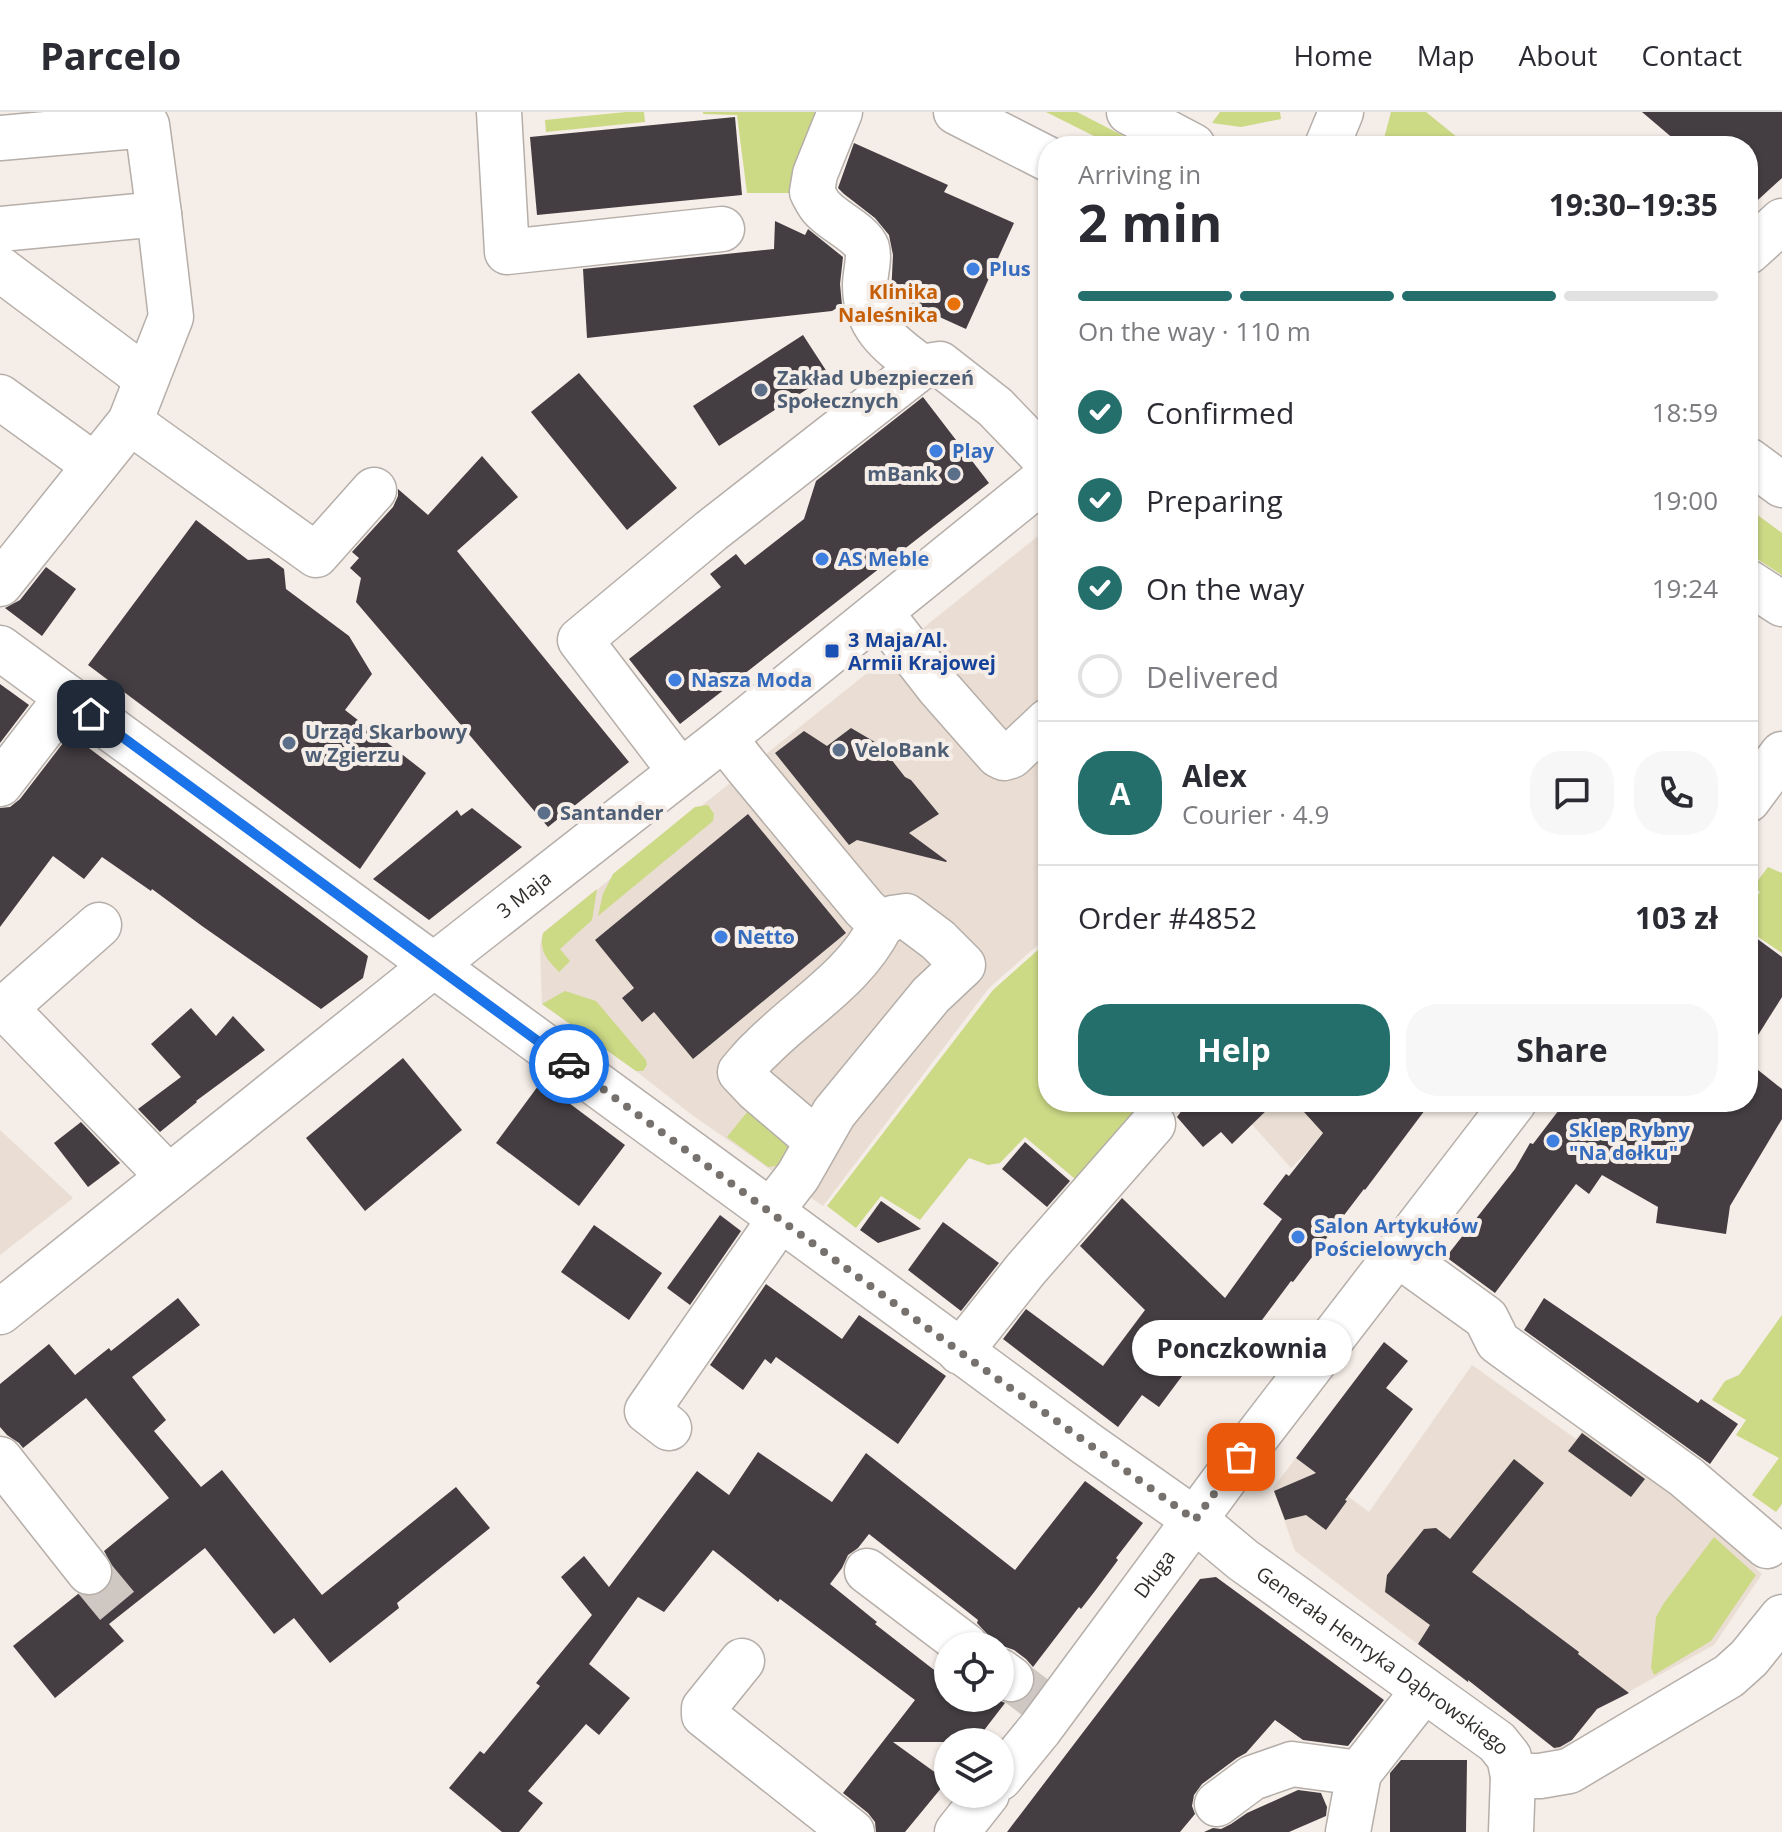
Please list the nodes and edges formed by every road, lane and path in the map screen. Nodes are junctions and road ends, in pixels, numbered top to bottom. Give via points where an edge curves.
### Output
1 (499, 112) edge
2 (840, 112) edge
3 (956, 112) edge
4 (1129, 112) edge
5 (1341, 112) edge
6 (1174, 136) edge
7 (1331, 136) edge
8 (0, 138) edge
9 (1038, 154) edge
10 (159, 214) junction
11 (1782, 221) edge
12 (0, 229) edge
13 (722, 229) dead end
14 (1758, 243) edge
15 (0, 269) edge
16 (921, 367) junction
17 (146, 378) junction
18 (0, 397) edge
19 (130, 422) junction
20 (1038, 463) edge
21 (94, 465) junction
22 (1758, 467) edge
23 (1038, 482) edge
24 (1782, 485) edge
25 (374, 490) dead end
26 (0, 584) edge
27 (1758, 588) edge
28 (1782, 604) edge
29 (880, 612) junction
30 (0, 648) edge
31 (67, 697) junction
32 (1038, 730) edge
33 (724, 738) junction
34 (1782, 754) edge
35 (680, 771) junction
36 (0, 784) edge
37 (1758, 786) edge
38 (99, 925) dead end
39 (881, 925) junction
40 (434, 965) junction
41 (1496, 1112) edge
42 (1153, 1124) dead end
43 (817, 1141) junction
44 (169, 1177) junction
45 (775, 1216) junction
46 (1397, 1254) junction
47 (2, 1307) edge
48 (960, 1352) junction
49 (669, 1428) dead end
50 (0, 1459) edge
51 (1195, 1520) junction
52 (1767, 1546) dead end
53 (867, 1571) dead end
54 (89, 1572) tunnel mouth
55 (1782, 1617) edge
56 (948, 1632) edge
57 (742, 1661) dead end
58 (1424, 1690) junction
59 (1026, 1691) edge
60 (1014, 1731) edge
61 (1359, 1773) junction
62 (1513, 1776) junction
63 (1217, 1804) dead end
64 (976, 1808) edge
65 (1346, 1831) edge
66 (852, 1832) edge
67 (957, 1832) edge
68 (1511, 1832) edge

1 - 13 street via 507,252
2 - 16 street via 812,192 868,251 865,302 875,326 888,343
3 - 9 street
4 - 6 street
5 - 7 street
8 - 10 street via 147,125
10 - 12 street
10 - 17 street via 171,317
11 - 14 street
15 - 17 street
16 - 20 street via 940,364 995,407
16 - 35 street via 580,640
17 - 19 street
18 - 21 street
19 - 21 street
19 - 25 street via 316,555
21 - 26 street
22 - 24 street
23 - 29 street, 3 Maja
27 - 28 street
29 - 32 street via 998,755 1011,756
29 - 33 street, 3 Maja
30 - 31 street, Generała Henryka Dąbrowskiego
31 - 36 street
31 - 40 street, Generała Henryka Dąbrowskiego
33 - 35 street, 3 Maja
33 - 39 street
34 - 37 street
35 - 40 street, 3 Maja
38 - 44 street via 5,1008
39 - 43 street via 871,946 740,1072
39 - 43 street via 906,916 963,965 880,1056
40 - 44 street, 3 Maja
40 - 45 street, Generała Henryka Dąbrowskiego
41 - 46 street, Długa
42 - 48 street
43 - 45 street
44 - 47 street, 3 Maja
45 - 48 street, Generała Henryka Dąbrowskiego
45 - 49 street via 647,1411
46 - 51 street, Długa
46 - 52 street via 1486,1318 1498,1342 1686,1477
48 - 51 street, Generała Henryka Dąbrowskiego
50 - 54 street
51 - 58 street, Generała Henryka Dąbrowskiego
51 - 59 street, Długa
53 - 56 street
55 - 62 street via 1729,1676 1577,1767
57 - 66 street via 704,1708 704,1715
58 - 61 street
58 - 62 street, Generała Henryka Dąbrowskiego via 1497,1742 1509,1757
59 - 60 street, Długa
61 - 63 street via 1292,1764 1252,1778
61 - 65 street
62 - 68 street, Generała Henryka Dąbrowskiego
64 - 67 street

